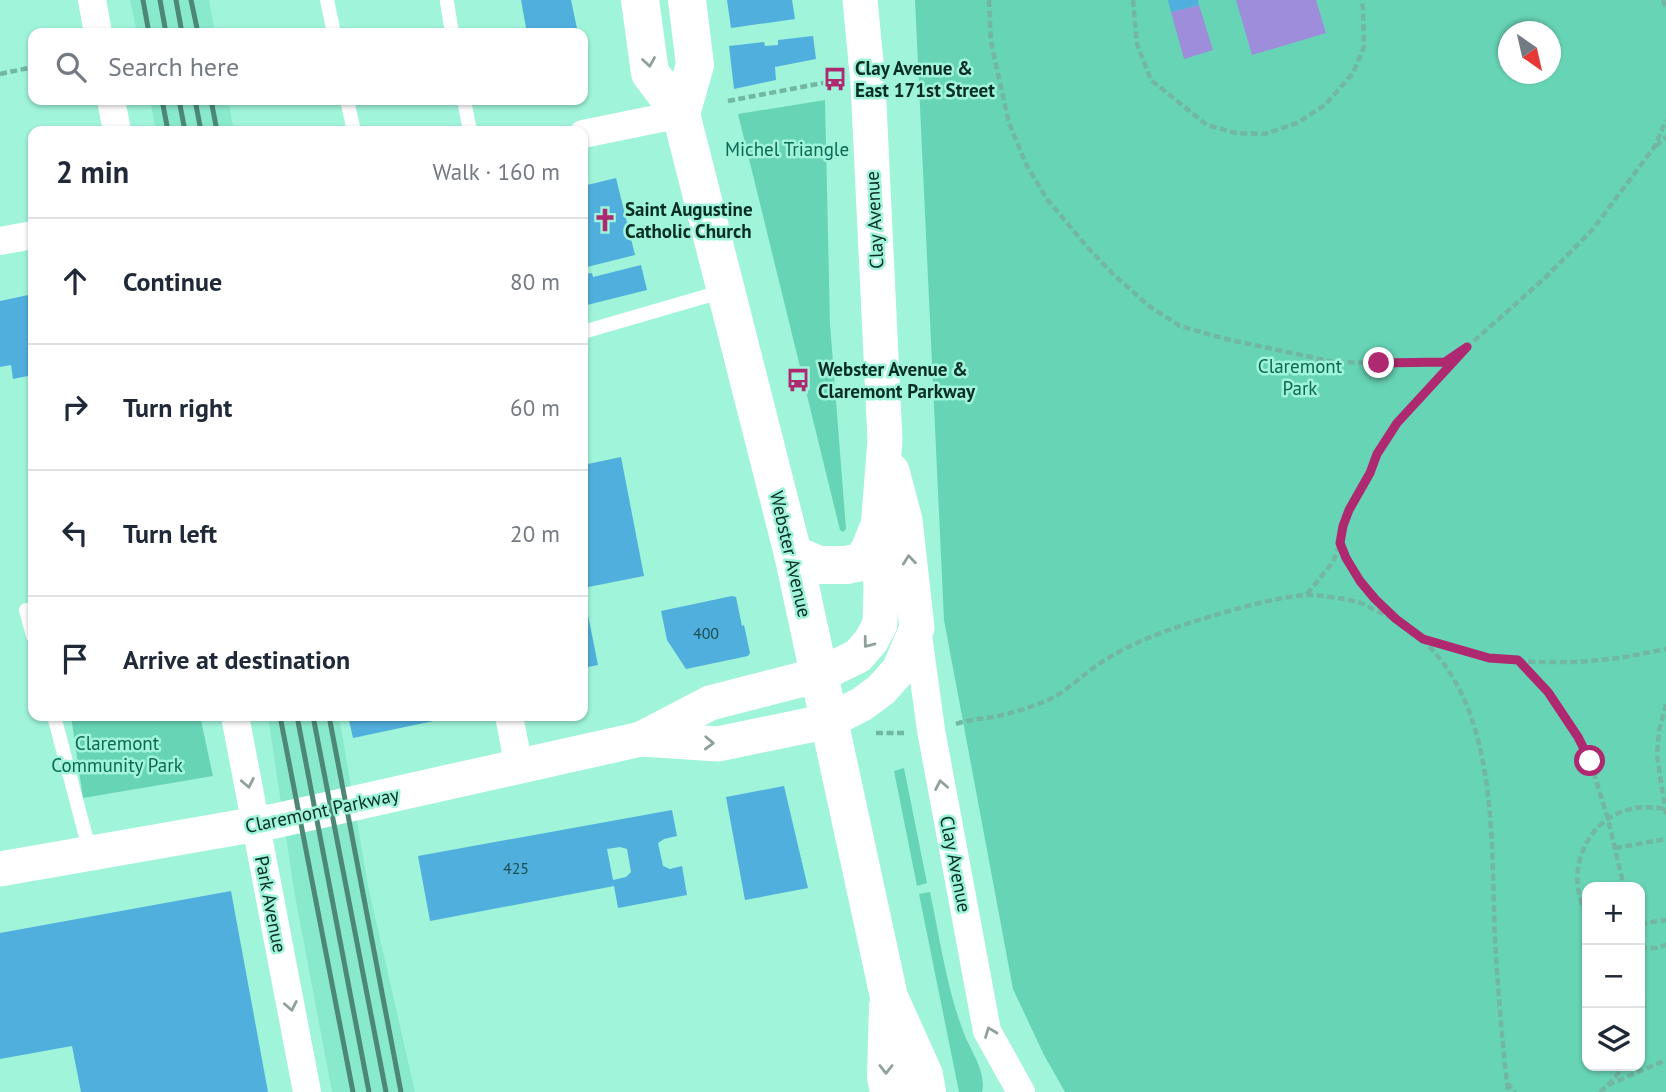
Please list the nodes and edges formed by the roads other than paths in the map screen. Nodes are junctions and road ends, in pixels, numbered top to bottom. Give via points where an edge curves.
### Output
1 (92, 0) edge
2 (327, 0) edge
3 (640, 0) edge
4 (687, 0) edge
5 (860, 0) edge
6 (447, 2) dead end
7 (97, 28) edge
8 (333, 28) edge
9 (451, 28) edge
10 (112, 105) edge
11 (348, 105) edge
12 (465, 105) edge
13 (681, 114) junction
14 (116, 126) edge
15 (353, 126) edge
16 (469, 126) edge
17 (588, 133) edge
18 (28, 236) edge
19 (0, 241) edge
20 (726, 290) junction
21 (588, 331) edge
22 (885, 440) junction
23 (878, 529) junction
24 (793, 554) junction
25 (26, 610) dead end
26 (28, 617) edge
27 (917, 628) junction
28 (818, 675) junction
29 (55, 721) edge
30 (235, 721) edge
31 (510, 721) edge
32 (829, 721) junction
33 (641, 739) junction
34 (519, 767) junction
35 (266, 823) junction
36 (90, 854) junction
37 (0, 869) edge
38 (889, 997) junction
39 (307, 1092) edge
40 (889, 1092) edge
41 (927, 1092) edge
42 (1021, 1092) edge

1 - 7 street
2 - 8 lane
3 -> 13 main road, Webster Avenue via 650,73
4 - 13 main road via 695,65
5 - 22 street, Clay Avenue
6 - 9 lane
10 - 14 street
11 - 15 lane
12 - 16 lane
13 - 17 street
13 - 20 main road, Webster Avenue
18 - 19 street
20 - 21 lane
20 - 24 main road, Webster Avenue
22 - 23 street, Clay Avenue
27 -> 22 street, Clay Avenue via 905,520
23 - 24 main road via 861,562 819,565
23 -> 28 street, Clay Avenue via 880,624 858,656
24 - 28 main road, Webster Avenue
25 - 26 lane
27 - 32 street, Clay Avenue via 899,670 881,690
42 -> 27 street, Clay Avenue via 987,1031 931,730
28 - 32 main road, Webster Avenue
28 - 33 street, Claremont Parkway via 710,703
29 - 36 lane
30 -> 35 street, Park Avenue
31 - 34 street
33 -> 32 street, Claremont Parkway via 718,744
32 - 38 main road, Webster Avenue
33 - 34 street, Claremont Parkway
34 - 35 street, Claremont Parkway
35 - 36 street, Claremont Parkway
35 -> 39 street, Park Avenue
36 - 37 street, Claremont Parkway
38 -> 40 main road, Webster Avenue
38 - 41 main road, Webster Avenue

